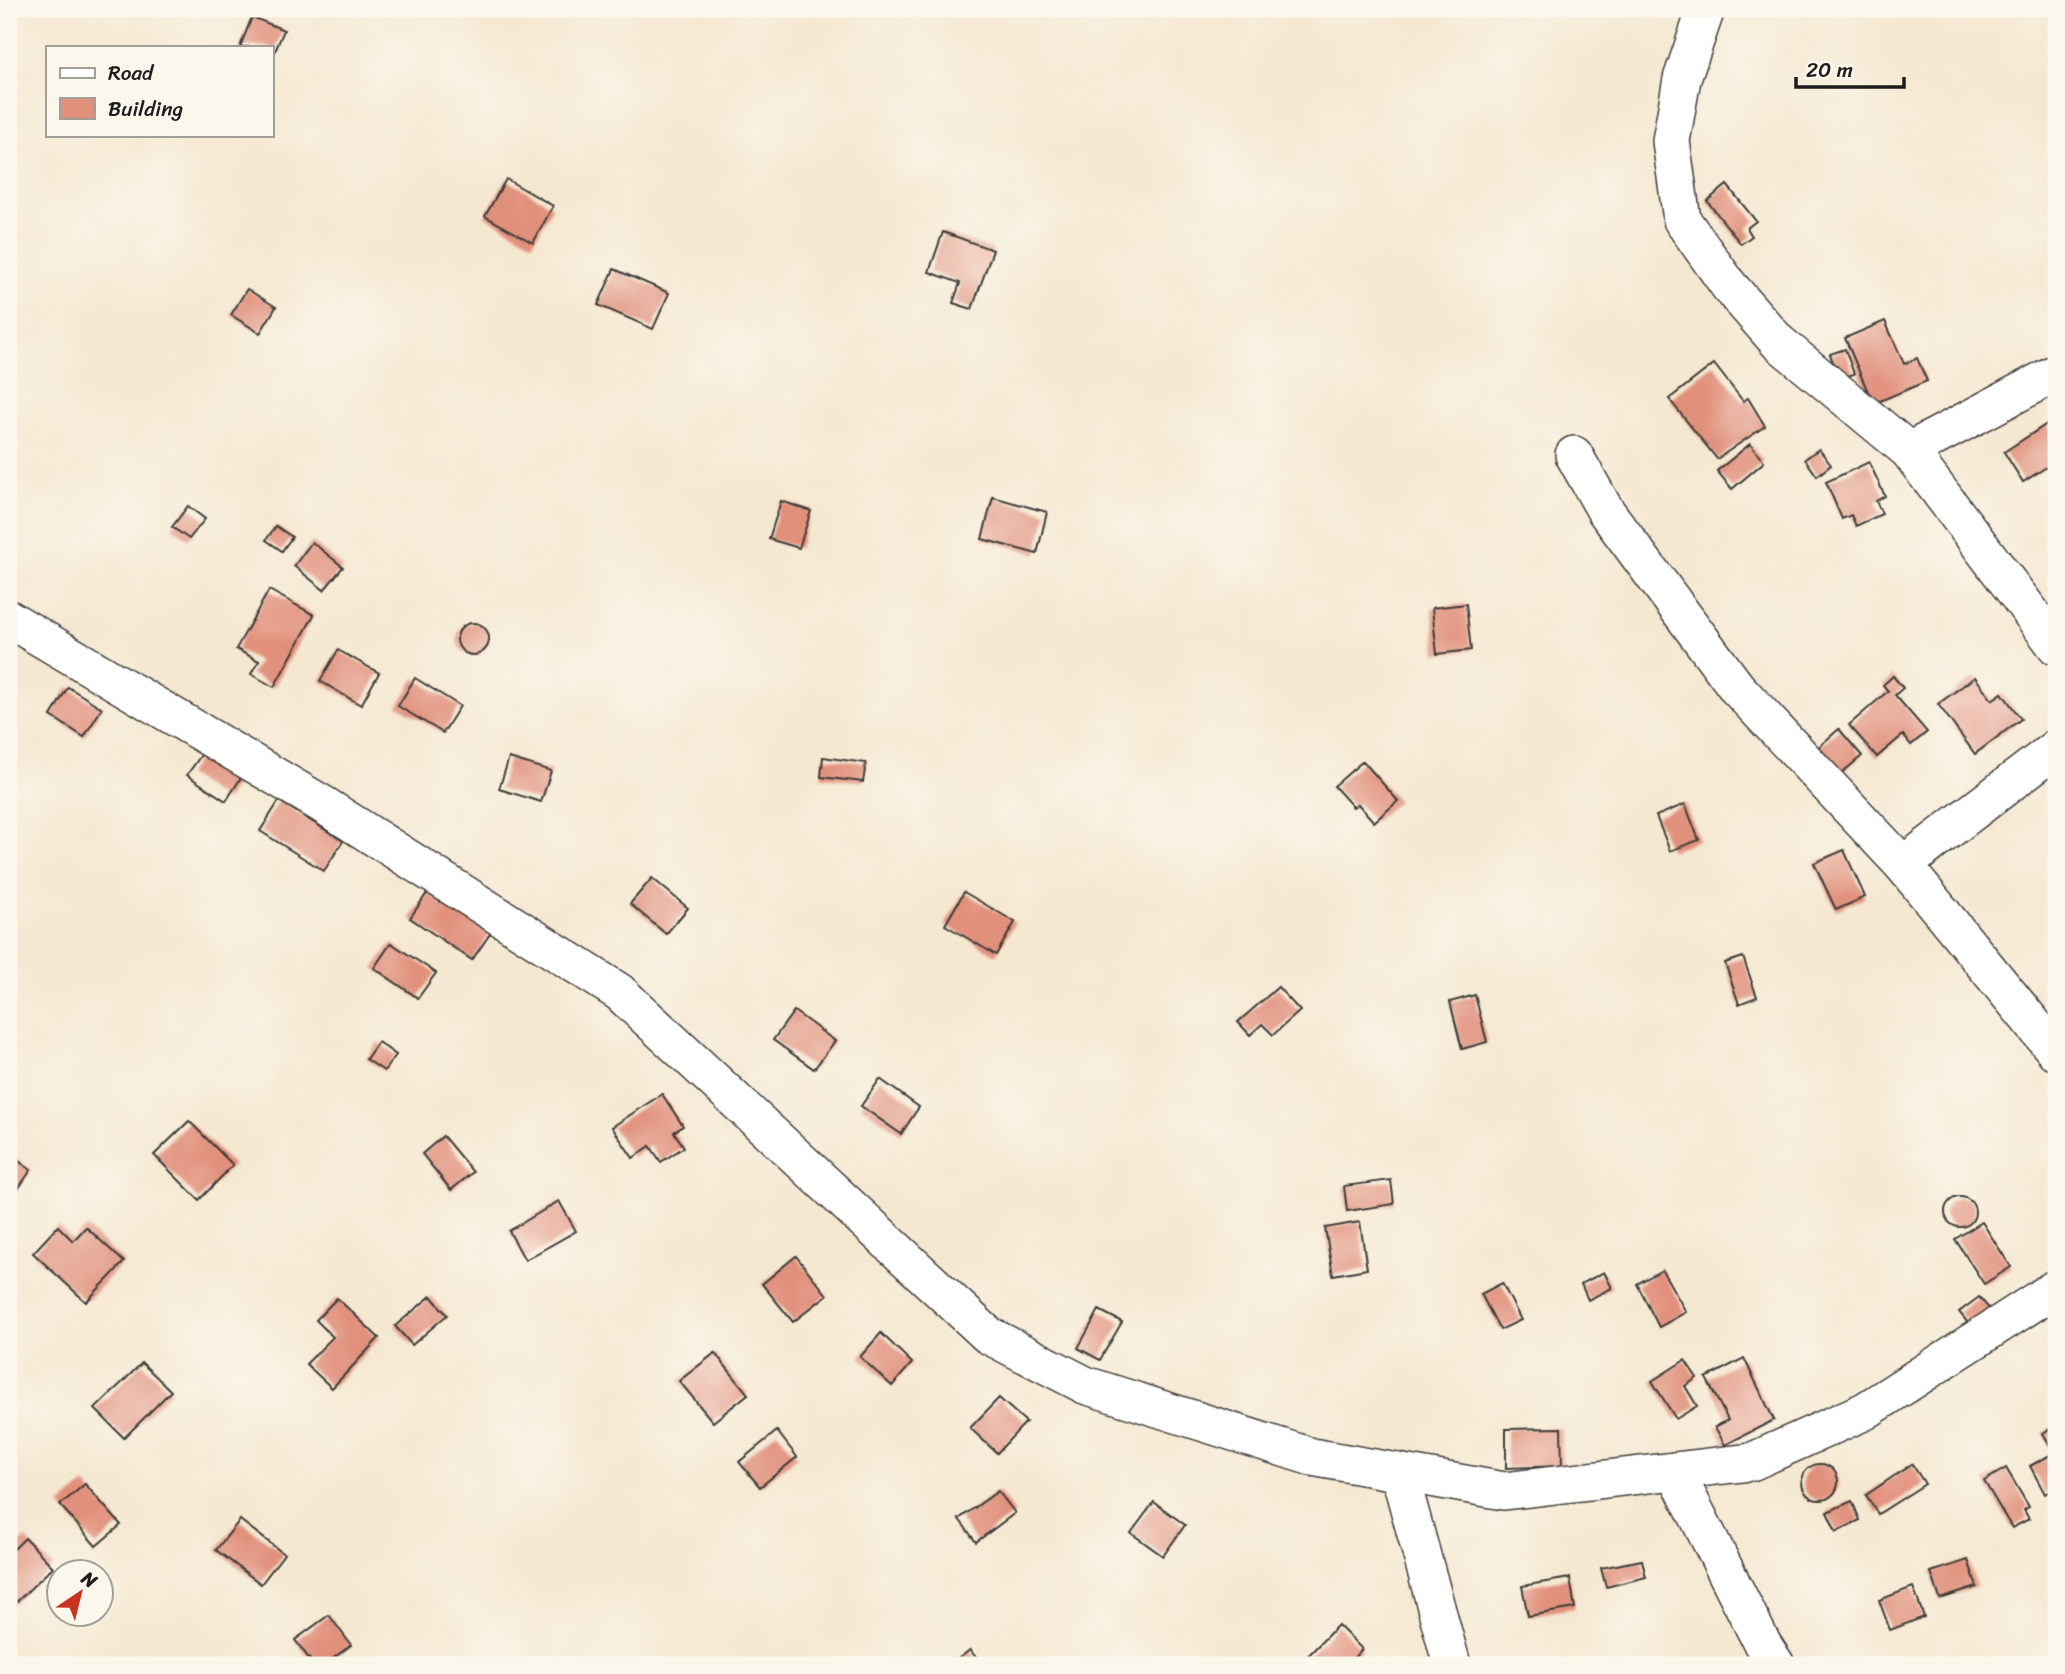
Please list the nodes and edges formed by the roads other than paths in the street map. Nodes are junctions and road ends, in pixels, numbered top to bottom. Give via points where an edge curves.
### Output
1 (1706, 9) edge
2 (2056, 373) edge
3 (1909, 451) junction
4 (1574, 455) dead end
5 (9, 619) edge
6 (2056, 646) edge
7 (2056, 748) edge
8 (1903, 865) junction
9 (2056, 1052) edge
10 (2056, 1288) edge
11 (1675, 1471) junction
12 (1399, 1472) junction
13 (1452, 1665) edge
14 (1776, 1665) edge

1 - 3 street via 1682,79 1671,141 1682,220 1729,286 1779,342
2 - 3 street
3 - 6 street
4 - 8 street via 1605,510 1737,688
5 - 12 street via 322,804 619,992 988,1335 1085,1385 1312,1457
7 - 8 street
8 - 9 street
10 - 11 street via 1865,1411 1751,1462
11 - 12 street via 1504,1491
11 - 14 street
12 - 13 street

